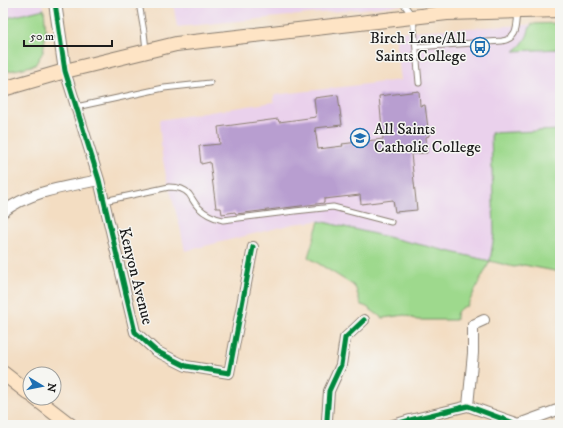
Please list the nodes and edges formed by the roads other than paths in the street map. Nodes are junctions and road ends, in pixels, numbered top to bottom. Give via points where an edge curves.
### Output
1 (56, 3) edge
2 (139, 3) edge
3 (403, 3) edge
4 (560, 10) edge
5 (518, 11) junction
6 (413, 17) junction
7 (416, 47) junction
8 (146, 51) junction
9 (65, 71) junction
10 (210, 83) dead end
11 (419, 83) dead end
12 (3, 89) edge
13 (76, 107) junction
14 (99, 180) junction
15 (104, 201) junction
16 (3, 212) edge
17 (390, 222) dead end
18 (253, 247) dead end
19 (364, 320) dead end
20 (484, 320) dead end
21 (3, 373) edge
22 (22, 388) edge
23 (46, 406) edge
24 (468, 406) junction
25 (560, 408) edge
26 (411, 422) edge
27 (70, 425) edge
28 (328, 425) edge
29 (393, 425) edge
30 (519, 425) edge

1 - 9 street
2 - 8 lane
3 - 6 lane
4 - 5 main road
5 - 6 main road via 447,10
5 - 7 lane via 515,34 510,39
6 - 7 lane
6 - 8 main road via 176,44
7 - 11 lane
8 - 9 main road
9 - 12 main road
9 - 13 street, Kenyon Avenue
10 - 13 lane via 164,88
13 - 14 street, Kenyon Avenue
14 - 15 street, Kenyon Avenue
14 - 16 street via 34,195
15 - 17 lane via 175,187 189,193 198,207 215,219 332,207
15 - 18 street, Kenyon Avenue via 135,332 156,351 186,366 229,373
19 - 28 street via 345,338 341,365 329,391
20 - 24 street via 473,325
21 - 22 main road
23 - 27 main road
24 - 26 street
24 - 30 street
25 - 30 street
26 - 29 street

